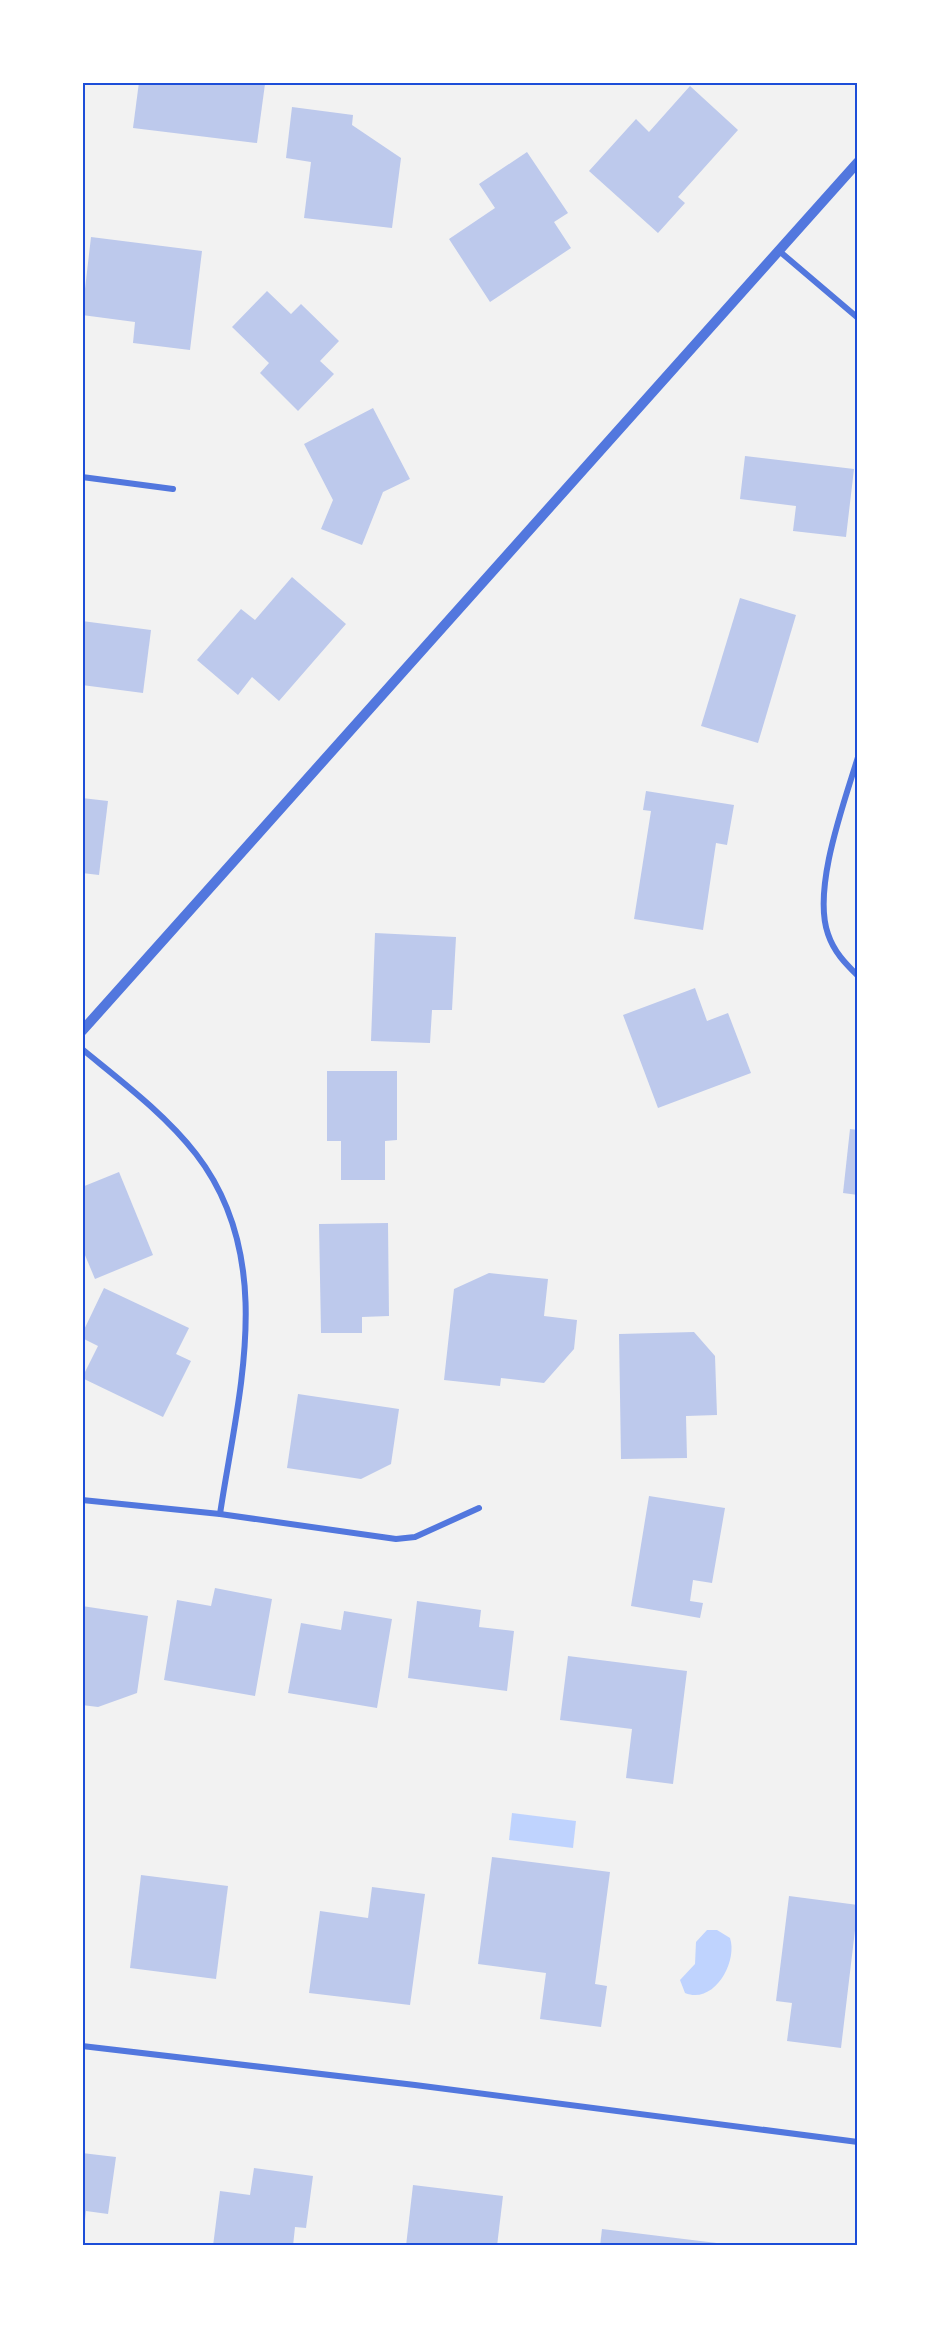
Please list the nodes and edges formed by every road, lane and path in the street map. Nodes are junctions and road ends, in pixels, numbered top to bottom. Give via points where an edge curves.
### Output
1 (858, 162) edge
2 (778, 250) junction
3 (858, 318) edge
4 (82, 477) edge
5 (173, 489) dead end
6 (858, 757) edge
7 (858, 976) edge
8 (82, 1031) edge
9 (82, 1049) edge
10 (82, 1500) edge
11 (479, 1508) dead end
12 (220, 1514) junction
13 (82, 2046) edge
14 (858, 2142) edge

1 - 2 street
2 - 3 street
2 - 8 street
4 - 5 street
6 - 7 street via 837,824 824,892 827,933 837,954
9 - 12 street via 164,1120 195,1153 226,1205 236,1236 245,1268 246,1342
10 - 12 street
11 - 12 street via 415,1537 396,1539
13 - 14 street

